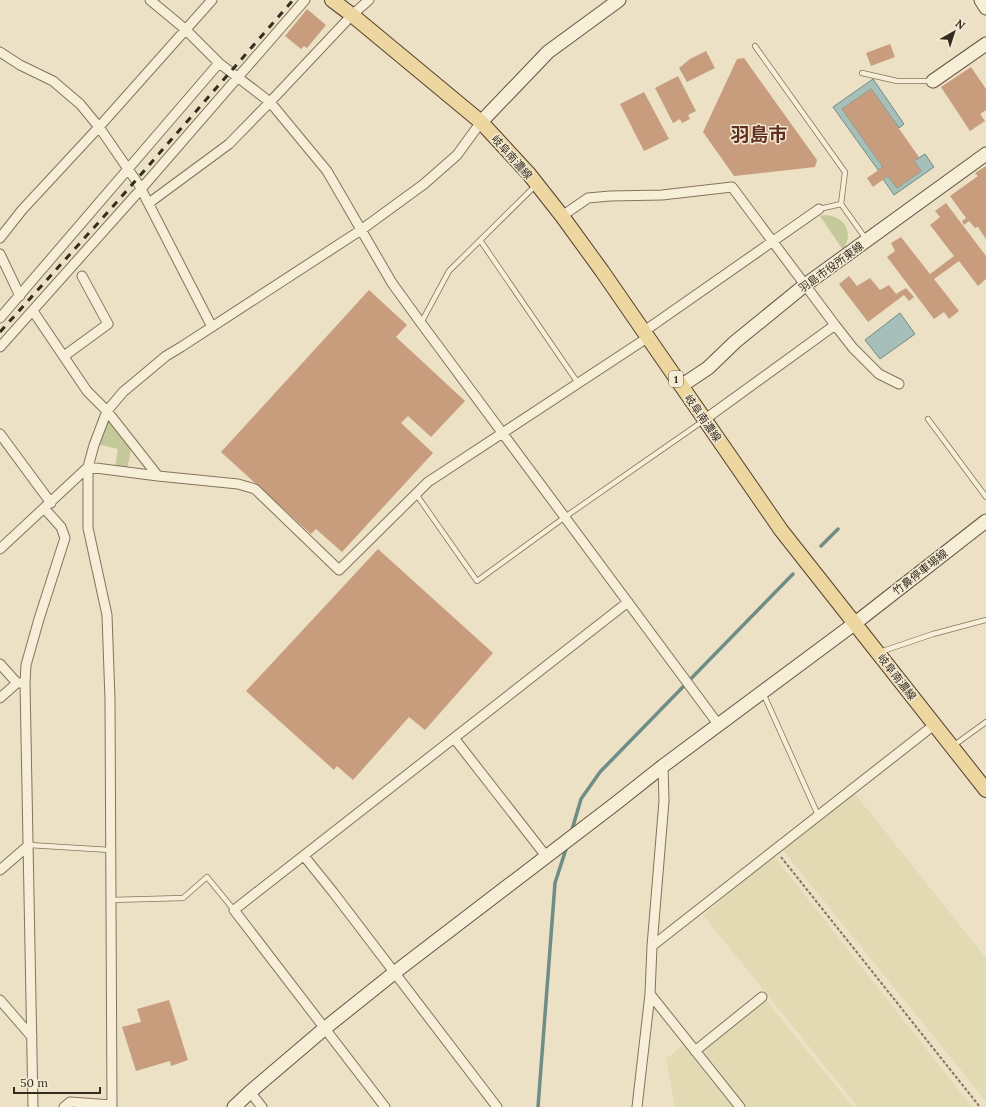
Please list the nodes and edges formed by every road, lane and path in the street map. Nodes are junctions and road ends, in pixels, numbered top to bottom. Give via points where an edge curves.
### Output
1 (150, 0) edge
2 (212, 0) edge
3 (305, 0) edge
4 (332, 0) edge
5 (369, 0) edge
6 (619, 0) edge
7 (981, 0) edge
8 (986, 8) edge
9 (352, 15) junction
10 (185, 29) junction
11 (986, 44) edge
12 (755, 46) dead end
13 (0, 52) edge
14 (219, 63) junction
15 (862, 73) dead end
16 (238, 78) junction
17 (933, 81) joint
18 (270, 102) junction
19 (480, 122) junction
20 (99, 127) junction
21 (986, 154) edge
22 (128, 170) junction
23 (537, 184) junction
24 (141, 189) junction
25 (149, 203) junction
26 (841, 204) junction
27 (819, 208) joint
28 (562, 216) junction
29 (361, 230) junction
30 (0, 238) edge
31 (480, 240) junction
32 (772, 240) junction
33 (867, 240) junction
34 (0, 254) edge
35 (82, 276) dead end
36 (805, 285) junction
37 (20, 296) junction
38 (33, 311) junction
39 (0, 318) edge
40 (422, 324) junction
41 (835, 325) junction
42 (212, 327) junction
43 (645, 335) junction
44 (0, 348) edge
45 (64, 356) junction
46 (578, 384) junction
47 (899, 384) dead end
48 (681, 386) junction
49 (107, 411) junction
50 (704, 420) junction
51 (928, 420) dead end
52 (503, 432) junction
53 (0, 434) edge
54 (88, 467) junction
55 (158, 476) junction
56 (416, 494) junction
57 (986, 497) edge
58 (47, 506) junction
59 (565, 517) junction
60 (986, 521) edge
61 (0, 549) edge
62 (628, 602) junction
63 (986, 620) edge
64 (854, 624) junction
65 (878, 652) junction
66 (0, 664) edge
67 (21, 683) junction
68 (762, 692) junction
69 (0, 698) edge
70 (986, 722) edge
71 (718, 724) junction
72 (934, 725) junction
73 (454, 738) junction
74 (952, 747) junction
75 (662, 766) junction
76 (986, 790) edge
77 (818, 816) junction
78 (29, 845) junction
79 (110, 850) junction
80 (775, 850) junction
81 (547, 855) junction
82 (304, 856) junction
83 (0, 870) edge
84 (111, 900) junction
85 (234, 910) junction
86 (652, 946) junction
87 (394, 972) junction
88 (650, 994) junction
89 (762, 997) dead end
90 (0, 1000) edge
91 (324, 1029) junction
92 (32, 1037) junction
93 (695, 1051) junction
94 (250, 1092) junction
95 (112, 1106) edge
96 (33, 1107) edge
97 (64, 1107) edge
98 (234, 1107) edge
99 (262, 1107) edge
100 (385, 1107) edge
101 (497, 1107) edge
102 (637, 1107) edge
103 (740, 1107) edge
104 (980, 1107) edge

1 - 10 street
2 - 10 street
3 - 16 street
4 - 9 main road, 岐阜南濃線 / 1
5 - 9 street
6 - 19 street via 548,52
7 - 8 street
9 - 18 street
9 - 19 main road, 岐阜南濃線 / 1
10 - 14 street
10 - 20 street
11 - 17 street
12 - 26 lane via 845,172
13 - 20 street via 53,81 80,104
14 - 16 street
14 - 22 street
15 - 17 lane via 897,81
16 - 18 street
16 - 24 street
18 - 25 street via 229,144
18 - 29 street via 327,171
19 - 23 main road, 岐阜南濃線 / 1
19 - 29 street via 457,156 424,184
20 - 22 street
20 - 30 street via 22,210
21 - 33 street, 羽島市役所東線
22 - 24 street
22 - 37 street
23 - 28 main road, 岐阜南濃線 / 1
23 - 31 lane
24 - 25 street
24 - 38 street
25 - 42 street
26 - 27 lane
26 - 33 lane
27 - 32 street
28 - 32 street via 588,198 662,195 732,187
28 - 43 main road, 岐阜南濃線 / 1
29 - 40 street via 392,283
29 - 42 street
31 - 40 lane via 449,271
31 - 46 lane
32 - 36 street
32 - 43 street
33 - 36 street, 羽島市役所東線
34 - 37 street
35 - 45 street via 108,324
36 - 41 street
36 - 48 street, 羽島市役所東線 via 735,342 708,368
37 - 39 street
38 - 44 street
38 - 45 street
40 - 52 street
41 - 47 street via 879,374
41 - 50 street
42 - 49 street via 166,356 123,392
43 - 46 street
43 - 48 main road, 岐阜南濃線 / 1
45 - 49 street via 87,391
46 - 52 street
48 - 50 main road, 岐阜南濃線 / 1
49 - 54 street
49 - 55 street
50 - 59 lane
50 - 64 main road, 岐阜南濃線 / 1 via 781,530
51 - 57 lane
52 - 56 street via 428,482
52 - 59 street
53 - 58 street
54 - 55 street
54 - 58 street
54 - 79 street via 88,528 107,615
55 - 56 street via 238,484 255,489 339,570
56 - 59 lane via 477,581
58 - 61 street
58 - 67 street via 61,527 64,538
59 - 62 street
60 - 64 street, 竹鼻停車場線
62 - 71 street
62 - 73 street
63 - 65 lane
64 - 65 main road, 岐阜南濃線 / 1
64 - 68 street, 竹鼻停車場線
65 - 72 main road, 岐阜南濃線 / 1
66 - 67 street
67 - 69 street
67 - 78 street
68 - 71 street, 竹鼻停車場線
68 - 77 lane
70 - 74 lane
71 - 75 street, 竹鼻停車場線
72 - 74 main road, 岐阜南濃線 / 1
72 - 77 street
73 - 81 street
73 - 82 street
74 - 76 main road, 岐阜南濃線 / 1
75 - 81 street, 竹鼻停車場線
75 - 86 street via 664,802
77 - 80 street
78 - 79 lane
78 - 83 street
78 - 92 street
79 - 84 street
80 - 86 street
80 - 104 path
81 - 87 street, 竹鼻停車場線
82 - 85 street
82 - 87 street
84 - 85 lane via 183,898 207,877
84 - 95 street
85 - 91 street
86 - 88 street
87 - 91 street, 竹鼻停車場線
87 - 101 street
88 - 93 street
88 - 102 street
89 - 93 street
90 - 92 street
91 - 94 street, 竹鼻停車場線
91 - 100 street
92 - 96 street
93 - 103 street
94 - 98 street, 竹鼻停車場線
94 - 99 street
95 - 97 street via 70,1102

